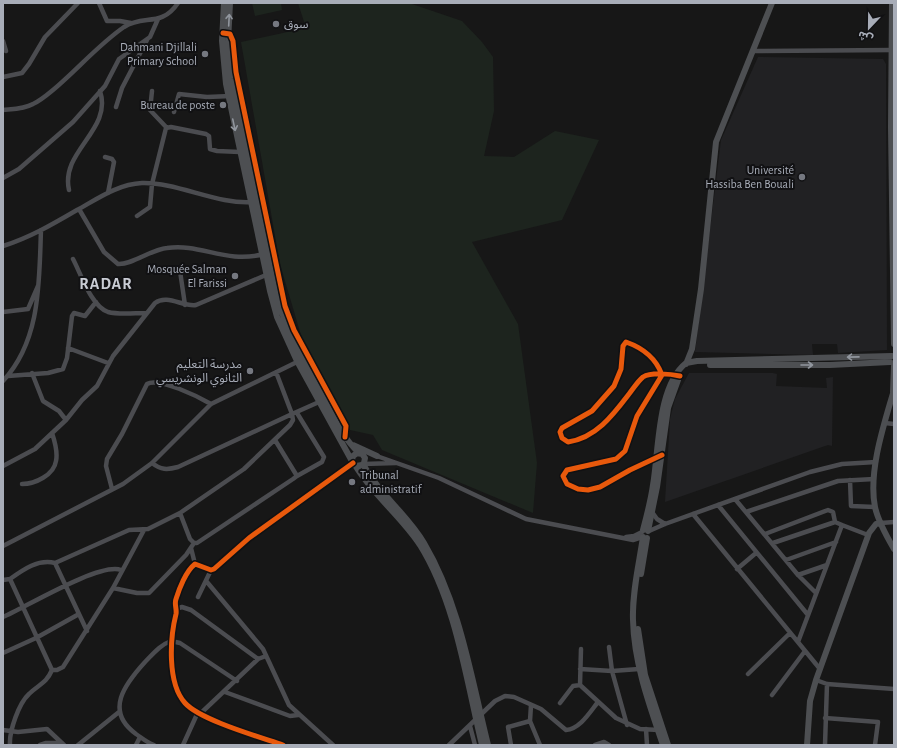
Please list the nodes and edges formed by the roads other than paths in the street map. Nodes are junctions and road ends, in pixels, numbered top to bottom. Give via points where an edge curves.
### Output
1 (78, 3) edge
2 (99, 3) edge
3 (178, 3) edge
4 (224, 3) edge
5 (230, 3) edge
6 (772, 3) edge
7 (892, 3) edge
8 (158, 19) junction
9 (131, 23) junction
10 (226, 33) junction
11 (148, 39) junction
12 (3, 41) edge
13 (892, 50) edge
14 (6, 51) dead end
15 (753, 51) junction
16 (3, 77) edge
17 (100, 91) junction
18 (152, 92) dead end
19 (231, 96) junction
20 (116, 107) dead end
21 (3, 110) edge
22 (174, 112) dead end
23 (167, 128) junction
24 (240, 152) junction
25 (105, 157) dead end
26 (3, 178) edge
27 (152, 184) junction
28 (69, 190) dead end
29 (108, 193) junction
30 (256, 202) junction
31 (79, 209) junction
32 (137, 216) dead end
33 (41, 230) junction
34 (3, 246) edge
35 (264, 254) junction
36 (72, 259) dead end
37 (180, 271) dead end
38 (266, 275) junction
39 (40, 281) junction
40 (96, 302) junction
41 (184, 305) junction
42 (3, 312) edge
43 (146, 314) junction
44 (894, 344) edge
45 (68, 348) junction
46 (300, 360) junction
47 (893, 361) edge
48 (108, 364) junction
49 (686, 365) junction
50 (276, 372) junction
51 (32, 373) junction
52 (662, 375) junction
53 (8, 376) junction
54 (678, 376) junction
55 (3, 382) edge
56 (894, 391) edge
57 (319, 402) junction
58 (211, 404) junction
59 (294, 414) junction
60 (66, 420) junction
61 (885, 423) junction
62 (894, 424) edge
63 (52, 433) junction
64 (345, 437) junction
65 (275, 440) junction
66 (349, 443) junction
67 (361, 453) junction
68 (377, 456) junction
69 (660, 456) junction
70 (876, 462) junction
71 (152, 463) junction
72 (353, 463) junction
73 (398, 463) junction
74 (363, 464) junction
75 (3, 466) edge
76 (297, 476) junction
77 (874, 479) junction
78 (850, 480) junction
79 (22, 484) dead end
80 (655, 487) junction
81 (112, 489) junction
82 (735, 499) junction
83 (718, 505) junction
84 (875, 507) junction
85 (652, 512) junction
86 (746, 512) junction
87 (180, 513) junction
88 (693, 514) junction
89 (835, 522) junction
90 (894, 522) edge
91 (881, 523) junction
92 (665, 524) junction
93 (842, 525) junction
94 (144, 530) junction
95 (645, 534) junction
96 (765, 534) junction
97 (868, 535) junction
98 (836, 542) junction
99 (772, 543) junction
100 (3, 546) edge
101 (193, 546) junction
102 (894, 549) edge
103 (756, 553) junction
104 (786, 560) junction
105 (56, 563) junction
106 (194, 564) junction
107 (827, 565) junction
108 (737, 569) junction
109 (121, 570) junction
110 (212, 570) junction
111 (798, 575) junction
112 (10, 579) junction
113 (3, 580) edge
114 (207, 582) junction
115 (443, 583) junction
116 (66, 584) junction
117 (113, 588) junction
118 (816, 594) junction
119 (198, 597) dead end
120 (636, 600) junction
121 (22, 609) junction
122 (176, 609) junction
123 (79, 614) junction
124 (808, 615) junction
125 (3, 617) edge
126 (87, 630) junction
127 (790, 633) junction
128 (36, 638) junction
129 (171, 641) junction
130 (798, 642) junction
131 (609, 647) dead end
132 (581, 649) dead end
133 (805, 651) junction
134 (3, 652) edge
135 (266, 656) junction
136 (258, 659) junction
137 (580, 669) junction
138 (639, 669) junction
139 (820, 669) junction
140 (52, 670) junction
141 (612, 672) junction
142 (748, 674) dead end
143 (237, 680) junction
144 (816, 680) junction
145 (827, 684) junction
146 (580, 685) junction
147 (894, 689) edge
148 (226, 692) junction
149 (772, 695) dead end
150 (598, 702) junction
151 (560, 703) dead end
152 (531, 705) junction
153 (119, 712) junction
154 (199, 712) junction
155 (298, 715) junction
156 (478, 718) junction
157 (825, 718) junction
158 (530, 721) junction
159 (628, 725) junction
160 (470, 726) junction
161 (646, 729) junction
162 (3, 730) edge
163 (11, 730) junction
164 (660, 731) junction
165 (140, 736) junction
166 (270, 743) edge
167 (63, 744) edge
168 (10, 745) edge
169 (40, 745) edge
170 (78, 745) edge
171 (136, 745) edge
172 (154, 745) edge
173 (183, 745) edge
174 (283, 745) edge
175 (333, 745) edge
176 (449, 745) edge
177 (475, 745) edge
178 (482, 745) edge
179 (488, 745) edge
180 (511, 745) edge
181 (540, 745) edge
182 (595, 745) edge
183 (609, 745) edge
184 (647, 745) edge
185 (663, 745) edge
186 (668, 745) edge
187 (807, 745) edge
188 (825, 745) edge
189 (875, 745) edge

1 - 16 street via 48,32 22,73
2 - 9 street via 107,21
3 - 8 street via 165,16
4 - 10 main road
10 -> 5 main road
6 - 15 main road
7 - 13 main road
8 - 9 street
8 - 11 street
9 - 21 street via 35,103
10 - 19 main road via 224,69
10 - 30 street via 233,41
11 - 17 street via 119,59
11 - 20 street via 122,88
12 - 14 street
13 - 15 street
13 - 44 main road
15 - 49 main road via 716,142 701,289 692,349
17 - 26 street via 69,125 19,169
17 - 28 street via 102,113 70,165
18 - 23 street via 150,110
19 - 22 street via 179,94
19 -> 24 main road
19 - 30 main road
23 - 24 street via 206,134 209,136 210,148 214,151
23 - 27 street
24 - 30 main road
25 - 29 street via 114,162
27 - 29 street via 127,186
27 - 30 street
27 - 32 street via 150,207
29 - 31 street
30 - 35 main road
30 - 64 street via 284,306 294,330 346,426
31 - 33 street
31 - 35 street via 104,252 118,264 155,250 168,248 182,248 234,258
33 - 34 street
33 - 39 street
35 - 38 main road
35 - 46 main road via 282,315
36 - 40 street
37 - 41 street
38 - 41 street via 209,301
38 - 46 main road via 277,316
39 - 42 street via 28,309
39 - 53 street via 37,307 30,332 17,363
40 - 43 street via 108,312
40 - 45 street via 85,316 74,313 72,316
41 - 43 street via 160,300 154,303
43 - 48 street
45 - 48 street
45 - 51 street via 63,369 48,373
46 - 50 street
46 - 57 main road
46 - 64 main road
47 - 49 main road via 697,361
47 - 56 main road
48 - 60 street via 97,386
49 - 54 main road
50 - 58 street
50 - 59 street
51 - 53 street
51 - 60 street via 44,401 59,410
52 - 52 street via 642,378 617,410 593,433 568,442 560,435 562,428 592,410 614,386 621,369 625,343 630,343 649,354 659,366
52 - 54 street
52 - 69 street via 637,416 623,455 616,459 567,470 563,478 566,484 578,489 595,489
53 - 55 street
54 - 69 main road via 666,397
56 - 61 main road
57 - 59 street
57 - 72 main road
58 - 71 street
58 - 81 street via 190,393 163,384 147,384 107,459 106,466
59 - 65 street via 290,425
59 - 71 street via 178,467 166,470
59 - 76 street via 324,458 322,462
60 - 63 street
61 - 62 street
61 - 70 main road
63 - 75 street via 35,450
63 - 79 street via 56,450 54,466 46,476 34,483
64 - 66 main road
65 - 76 street
65 - 87 street via 244,469
66 - 67 main road
66 - 68 main road
67 - 68 street
67 - 72 main road via 354,454
67 - 74 main road via 365,458
68 - 73 street
69 - 80 main road
70 - 77 main road
70 - 82 street via 835,465
71 - 81 street
72 - 74 main road via 358,466
72 - 110 street via 249,538
72 - 115 main road via 412,535
73 - 74 street
73 - 95 street via 439,478 526,519 620,537
74 - 115 main road via 417,532
76 - 101 street
77 - 78 street
77 - 84 main road
78 - 84 street via 852,507
78 - 86 street via 830,483
80 - 85 main road
80 - 95 main road
81 - 100 street
82 - 83 street
82 - 86 street
83 - 88 street
83 - 103 street
84 - 91 main road
85 - 92 street
85 - 95 main road
86 - 96 street
87 - 94 street
87 - 101 street
88 - 92 street
88 - 108 street
89 - 93 street
89 - 96 street via 833,512 828,510
89 - 99 street
90 - 91 street
91 - 97 main road via 872,528
91 - 102 main road
92 - 95 street
93 - 97 street
93 - 98 street
94 - 105 street via 129,530
94 - 109 street
95 - 120 main road
96 - 99 street
97 - 139 main road
98 - 104 street
98 - 107 street
99 - 104 street
101 - 106 street
101 - 117 street via 148,593 132,593
103 - 108 street
103 - 124 street
104 - 111 street
105 - 112 street via 37,563
105 - 116 street
106 - 110 street
106 - 122 street via 176,599
107 - 111 street
107 - 118 street
108 - 127 street
109 - 116 street via 112,568
109 - 117 street
110 - 114 street
111 - 118 street
112 - 113 street
112 - 121 street
114 - 119 street
114 - 135 street via 256,640
115 - 156 main road via 456,617
116 - 121 street
116 - 123 street
117 - 126 street
118 - 124 street
120 - 138 main road via 634,635
120 - 164 main road via 642,662
121 - 125 street
121 - 128 street
122 - 129 street
122 - 136 street via 182,607 195,613
123 - 126 street
123 - 128 street
124 - 130 street
126 - 140 street via 63,667
127 - 130 street
127 - 142 street
128 - 134 street
128 - 140 street
129 - 143 street via 180,643
129 - 153 street via 162,645 130,680 119,701
129 - 154 street via 175,683 184,702
130 - 133 street
131 - 141 street
132 - 137 street
133 - 139 street
133 - 149 street
135 - 136 street
135 - 155 street via 290,705
136 - 143 street
137 - 141 street
137 - 146 street
138 - 141 street
138 - 164 main road
139 - 144 main road
140 - 163 street via 48,680 24,699
141 - 159 street
143 - 148 street
144 - 145 street
144 - 187 main road via 810,701
145 - 147 street
145 - 157 street
146 - 150 street
146 - 151 street via 573,686
148 - 154 street
148 - 155 street via 290,716
150 - 152 street via 578,726 569,730 564,730 547,712
150 - 159 street
152 - 156 street via 505,696
152 - 158 street
153 - 165 street via 124,723
153 - 170 street
154 - 166 street
154 - 173 street
155 - 175 street
156 - 160 street
156 - 178 main road
156 - 179 main road
157 - 188 street
157 - 189 street via 878,722
158 - 180 street via 508,727
158 - 181 street
159 - 161 street
160 - 176 street
160 - 177 street
161 - 164 street
161 - 184 street
162 - 163 street
163 - 167 street via 47,729
163 - 168 street
164 - 185 main road
164 - 186 main road
165 - 171 street
165 - 172 street
166 - 174 street
167 - 169 street
182 - 183 street via 604,742

